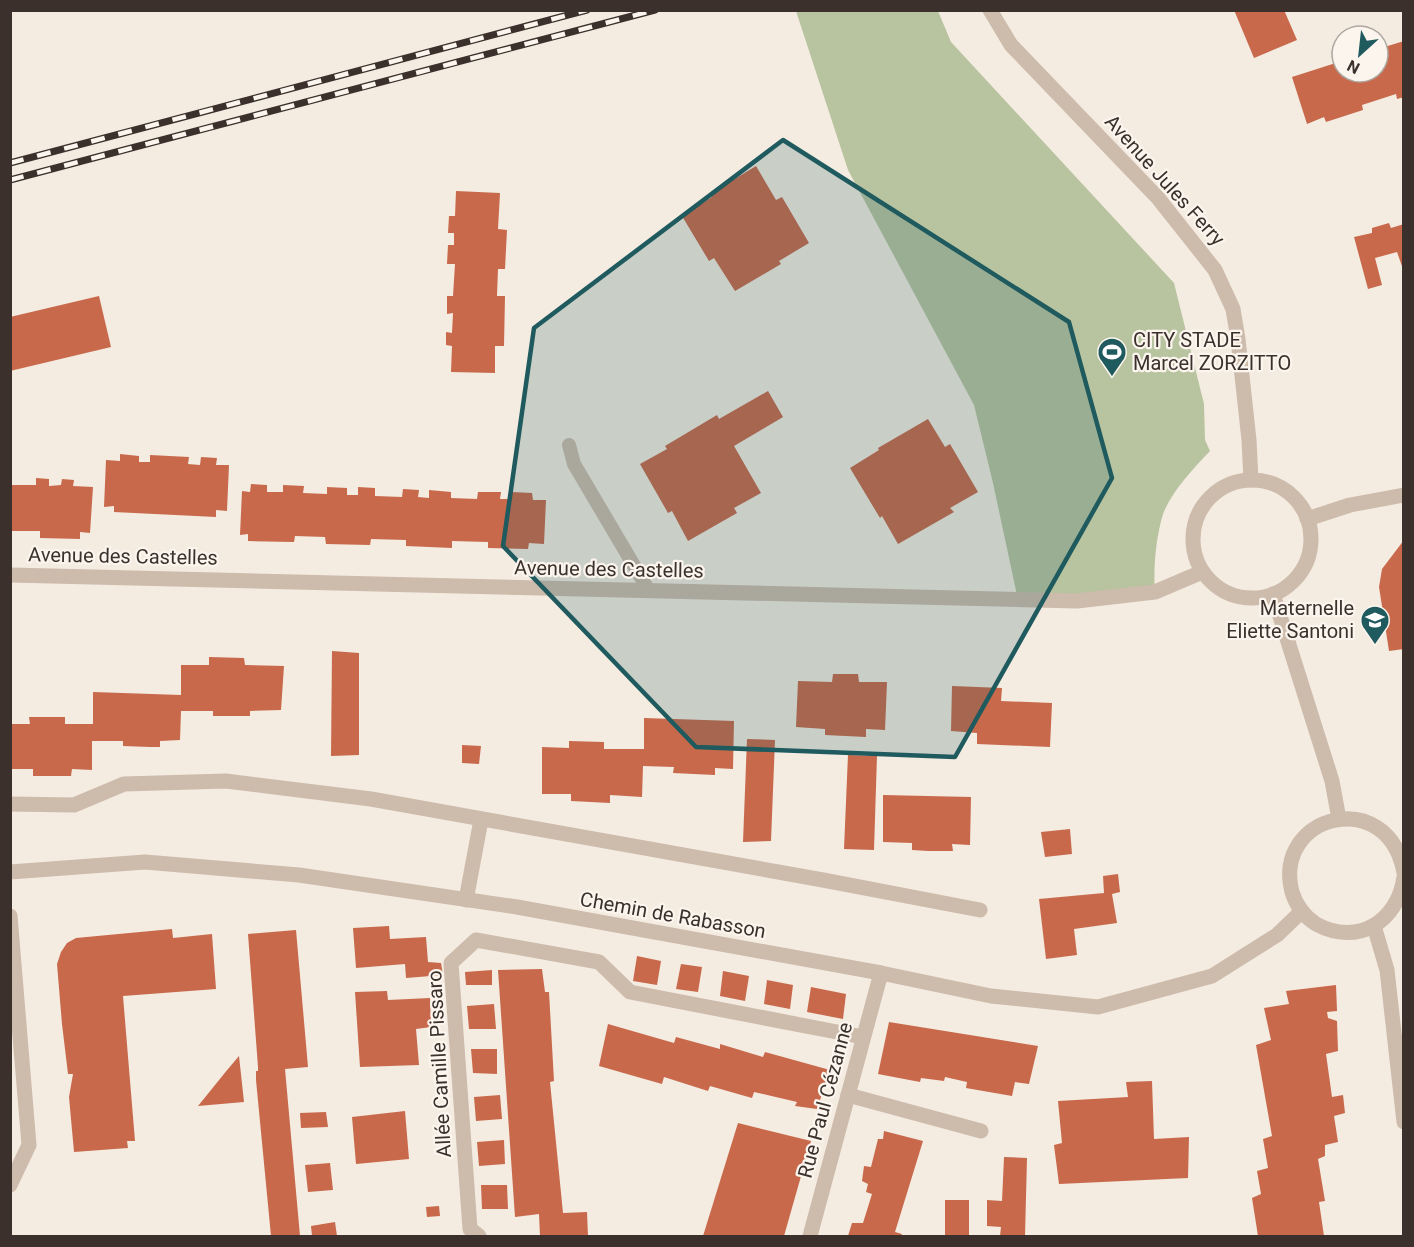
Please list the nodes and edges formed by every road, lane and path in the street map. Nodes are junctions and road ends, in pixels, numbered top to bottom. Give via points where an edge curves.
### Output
1 (990, 10) edge
2 (569, 445) dead end
3 (1251, 480) junction
4 (1404, 495) edge
5 (1307, 519) junction
6 (1202, 572) junction
7 (10, 575) edge
8 (649, 591) junction
9 (1273, 594) junction
10 (10, 804) edge
11 (1339, 819) junction
12 (482, 820) junction
13 (1403, 866) edge
14 (10, 872) edge
15 (466, 900) junction
16 (980, 910) dead end
17 (1302, 912) junction
18 (10, 916) edge
19 (1374, 926) junction
20 (880, 973) junction
21 (863, 1037) junction
22 (848, 1095) junction
23 (1404, 1122) edge
24 (981, 1131) dead end
25 (10, 1185) edge
26 (479, 1236) edge
27 (810, 1236) edge

1 - 3 street, Avenue Jules Ferry via 1011,45 1158,198 1215,270 1233,309
2 - 8 lane via 574,464
3 - 5 street via 1279,487 1296,501
3 - 6 street via 1221,489 1199,512 1193,542
4 - 5 street via 1350,505
5 - 9 street via 1311,535 1304,566 1295,579
6 - 8 street, Avenue des Castelles via 1155,592 1077,601
6 - 9 street via 1225,592 1239,597
7 - 8 street, Avenue des Castelles
9 - 11 street via 1332,781
10 - 12 street via 74,805 124,784 226,781 371,799
11 - 13 street via 1368,823 1383,832 1394,844
11 - 17 street via 1318,825 1295,850 1290,882
12 - 15 street
12 - 16 street
13 - 19 street via 1402,890 1396,904
14 - 15 street, Chemin de Rabasson via 145,862 299,875
15 - 20 street, Chemin de Rabasson
17 - 19 street via 1328,930 1360,932
17 - 20 street, Chemin de Rabasson via 1277,935 1212,976 1098,1007 992,996
18 - 25 street via 29,1145
19 - 23 street via 1387,970
20 - 21 street, Rue Paul Cézanne
21 - 22 street, Rue Paul Cézanne
21 - 26 street, Allée Camille Pissaro via 630,992 599,962 476,940 451,963 470,1229
22 - 24 street
22 - 27 street, Rue Paul Cézanne

